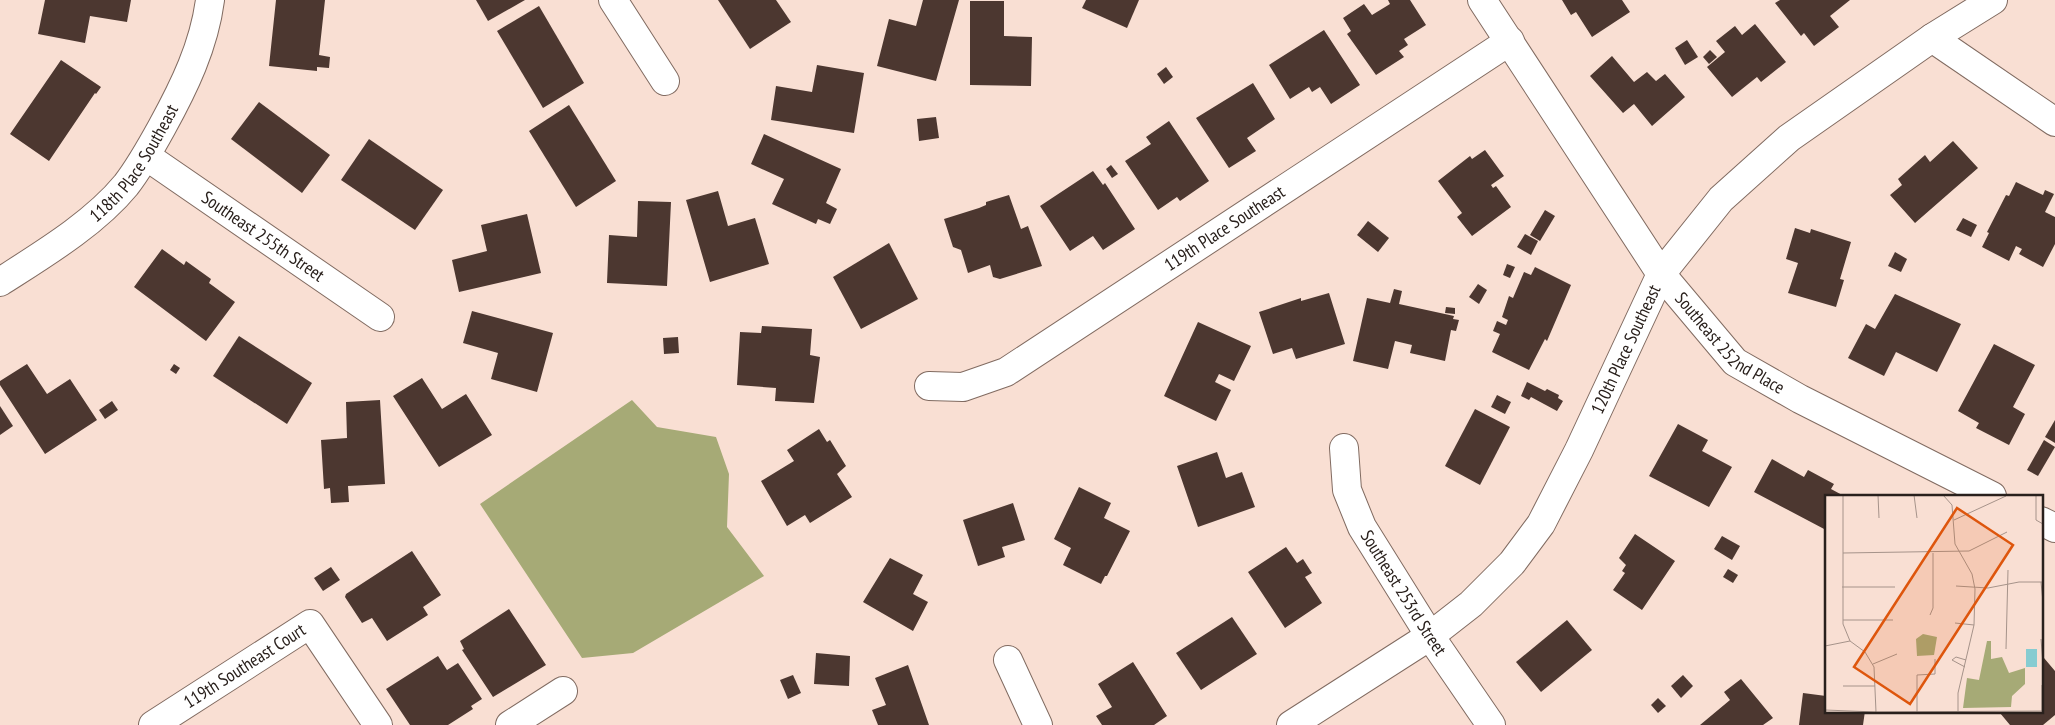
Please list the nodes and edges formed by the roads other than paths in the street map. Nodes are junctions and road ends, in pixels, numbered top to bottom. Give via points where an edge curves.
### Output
1 (210, 0) edge
2 (613, 0) edge
3 (1482, 0) edge
4 (1993, 0) edge
5 (1932, 38) junction
6 (1510, 41) junction
7 (665, 81) dead end
8 (2055, 122) edge
9 (146, 156) junction
10 (1661, 274) junction
11 (0, 282) edge
12 (380, 317) dead end
13 (929, 386) dead end
14 (1344, 448) dead end
15 (1990, 495) edge
16 (2042, 522) edge
17 (2055, 528) edge
18 (1430, 636) junction
19 (1008, 660) dead end
20 (563, 691) dead end
21 (153, 725) edge
22 (378, 725) edge
23 (510, 725) edge
24 (1038, 725) edge
25 (1291, 725) edge
26 (1491, 725) edge

1 - 9 street, 118th Place Southeast via 208,17 189,76
2 - 7 street
3 - 6 street, Southeast 252nd Place
4 - 5 street, 120th Place Southeast
5 - 8 street
5 - 10 street, 120th Place Southeast via 1789,138 1721,199
6 - 10 street, Southeast 252nd Place
6 - 13 street, 119th Place Southeast via 1006,372 963,387
9 - 11 street, 118th Place Southeast via 126,186 97,213 51,249
9 - 12 street, Southeast 255th Street
10 - 15 street, Southeast 252nd Place via 1735,362 1800,399
10 - 18 street, 120th Place Southeast via 1541,524 1512,563 1471,604
14 - 18 street, Southeast 253rd Street via 1346,490 1362,526
16 - 17 street
18 - 25 street, 120th Place Southeast
18 - 26 street, Southeast 253rd Street
19 - 24 street
20 - 23 street
21 - 22 street, 119th Southeast Court via 310,624

